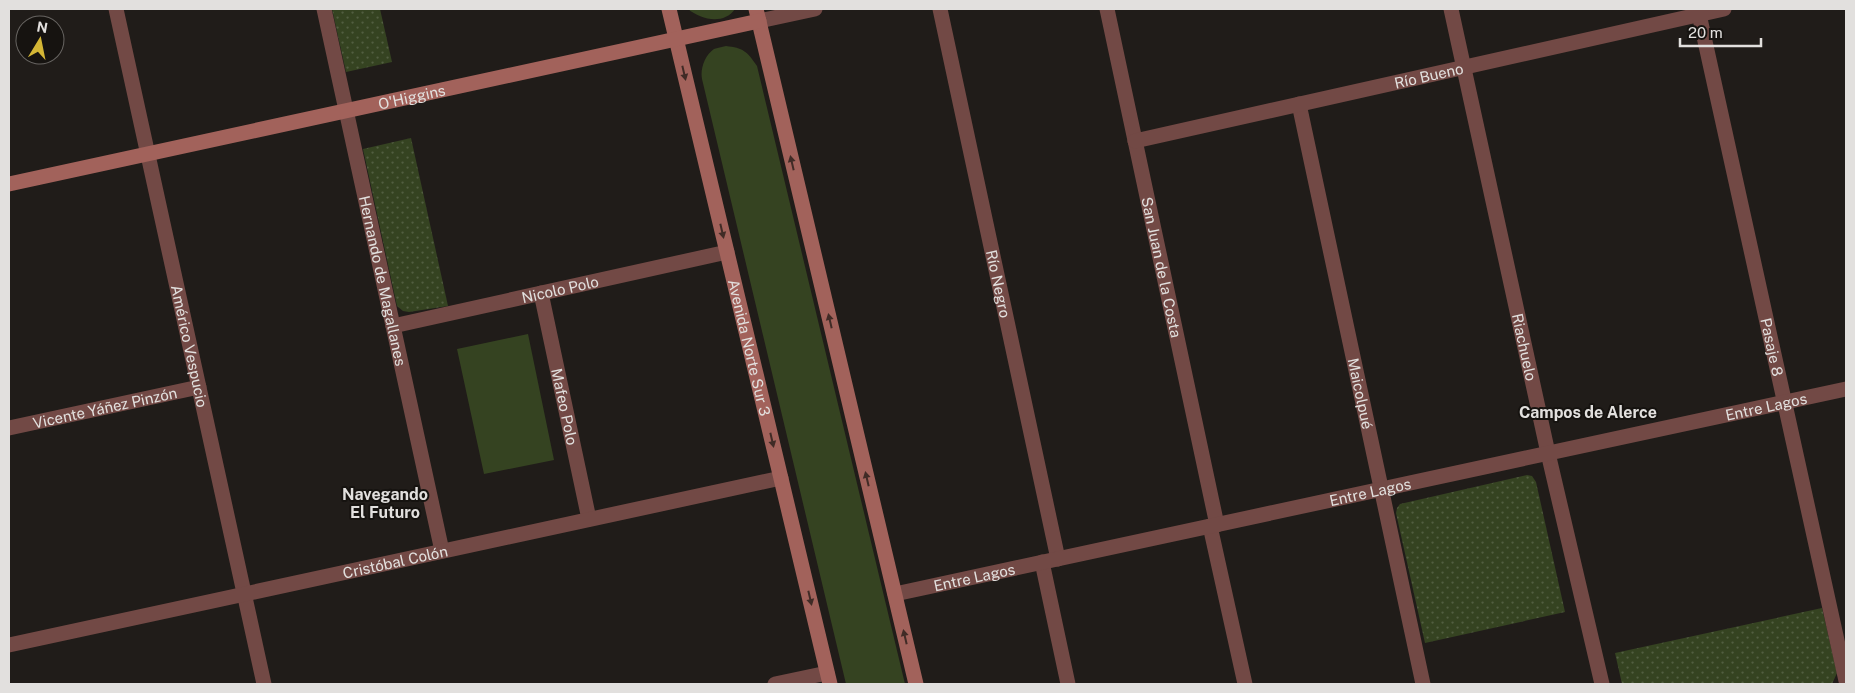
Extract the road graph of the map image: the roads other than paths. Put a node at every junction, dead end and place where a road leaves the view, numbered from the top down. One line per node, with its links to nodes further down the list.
1 (116, 9): 16 (street, Américo Vespucio)
2 (324, 9): 14 (street, Hernando de Magallanes)
3 (669, 9): 11 (street, Avenida Norte Sur 3)
4 (815, 9): 10 (street, O'Higgins)
5 (940, 9): 31 (street, Río Negro)
6 (1107, 9): 15 (street, San Juan de la Costa)
7 (1451, 9): 12 (street, Riachuelo)
8 (1724, 9): 9 (street, Río Bueno)
9 (1699, 14): 12 (street, Río Bueno); 23 (street, Pasaje 8)
10 (757, 15): 11 (street, O'Higgins); 34 (street, one-way to 10)
11 (676, 39): 14 (street, O'Higgins); 18 (street, Avenida Norte Sur 3, one-way to 18)
12 (1464, 67): 13 (street, Río Bueno); 25 (street, Riachuelo)
13 (1299, 104): 15 (street, Río Bueno); 27 (street, Maicolpué)
14 (346, 110): 16 (street, O'Higgins); 20 (street, Hernando de Magallanes)
15 (1135, 141): 29 (street, San Juan de la Costa)
16 (148, 153): 17 (street, O'Higgins); 21 (street, Américo Vespucio)
17 (9, 184)
18 (727, 252): 19 (street, Nicolo Polo); 26 (street, Avenida Norte Sur 3, one-way to 26)
19 (541, 293): 20 (street, Nicolo Polo); 28 (street, Mafeo Polo)
20 (393, 326): 30 (street, Hernando de Magallanes)
21 (199, 387): 24 (street, Vicente Yáñez Pinzón); 33 (street, Américo Vespucio)
22 (1846, 389): 23 (street, Entre Lagos)
23 (1785, 402): 25 (street, Entre Lagos); 37 (street, Pasaje 8)
24 (9, 428)
25 (1548, 453): 27 (street, Entre Lagos); 44 (street, Riachuelo)
26 (781, 478): 28 (street, Cristóbal Colón); 36 (street, Avenida Norte Sur 3, one-way to 36)
27 (1381, 489): 29 (street, Entre Lagos); 43 (street, Maicolpué)
28 (589, 519): 30 (street, Cristóbal Colón)
29 (1213, 525): 31 (street, Entre Lagos); 42 (street, San Juan de la Costa)
30 (442, 551): 33 (street, Cristóbal Colón)
31 (1058, 559): 32 (street, Entre Lagos)
32 (1042, 562): 34 (street, Entre Lagos); 41 (street)
33 (245, 594): 35 (street, Cristóbal Colón); 38 (street, Américo Vespucio)
34 (895, 594): 40 (street, one-way to 34)
35 (9, 645)
36 (829, 679): 39 (street)
37 (1846, 681)
38 (264, 684)
39 (775, 684)
40 (916, 684)
41 (1068, 684)
42 (1245, 684)
43 (1423, 684)
44 (1602, 684)

